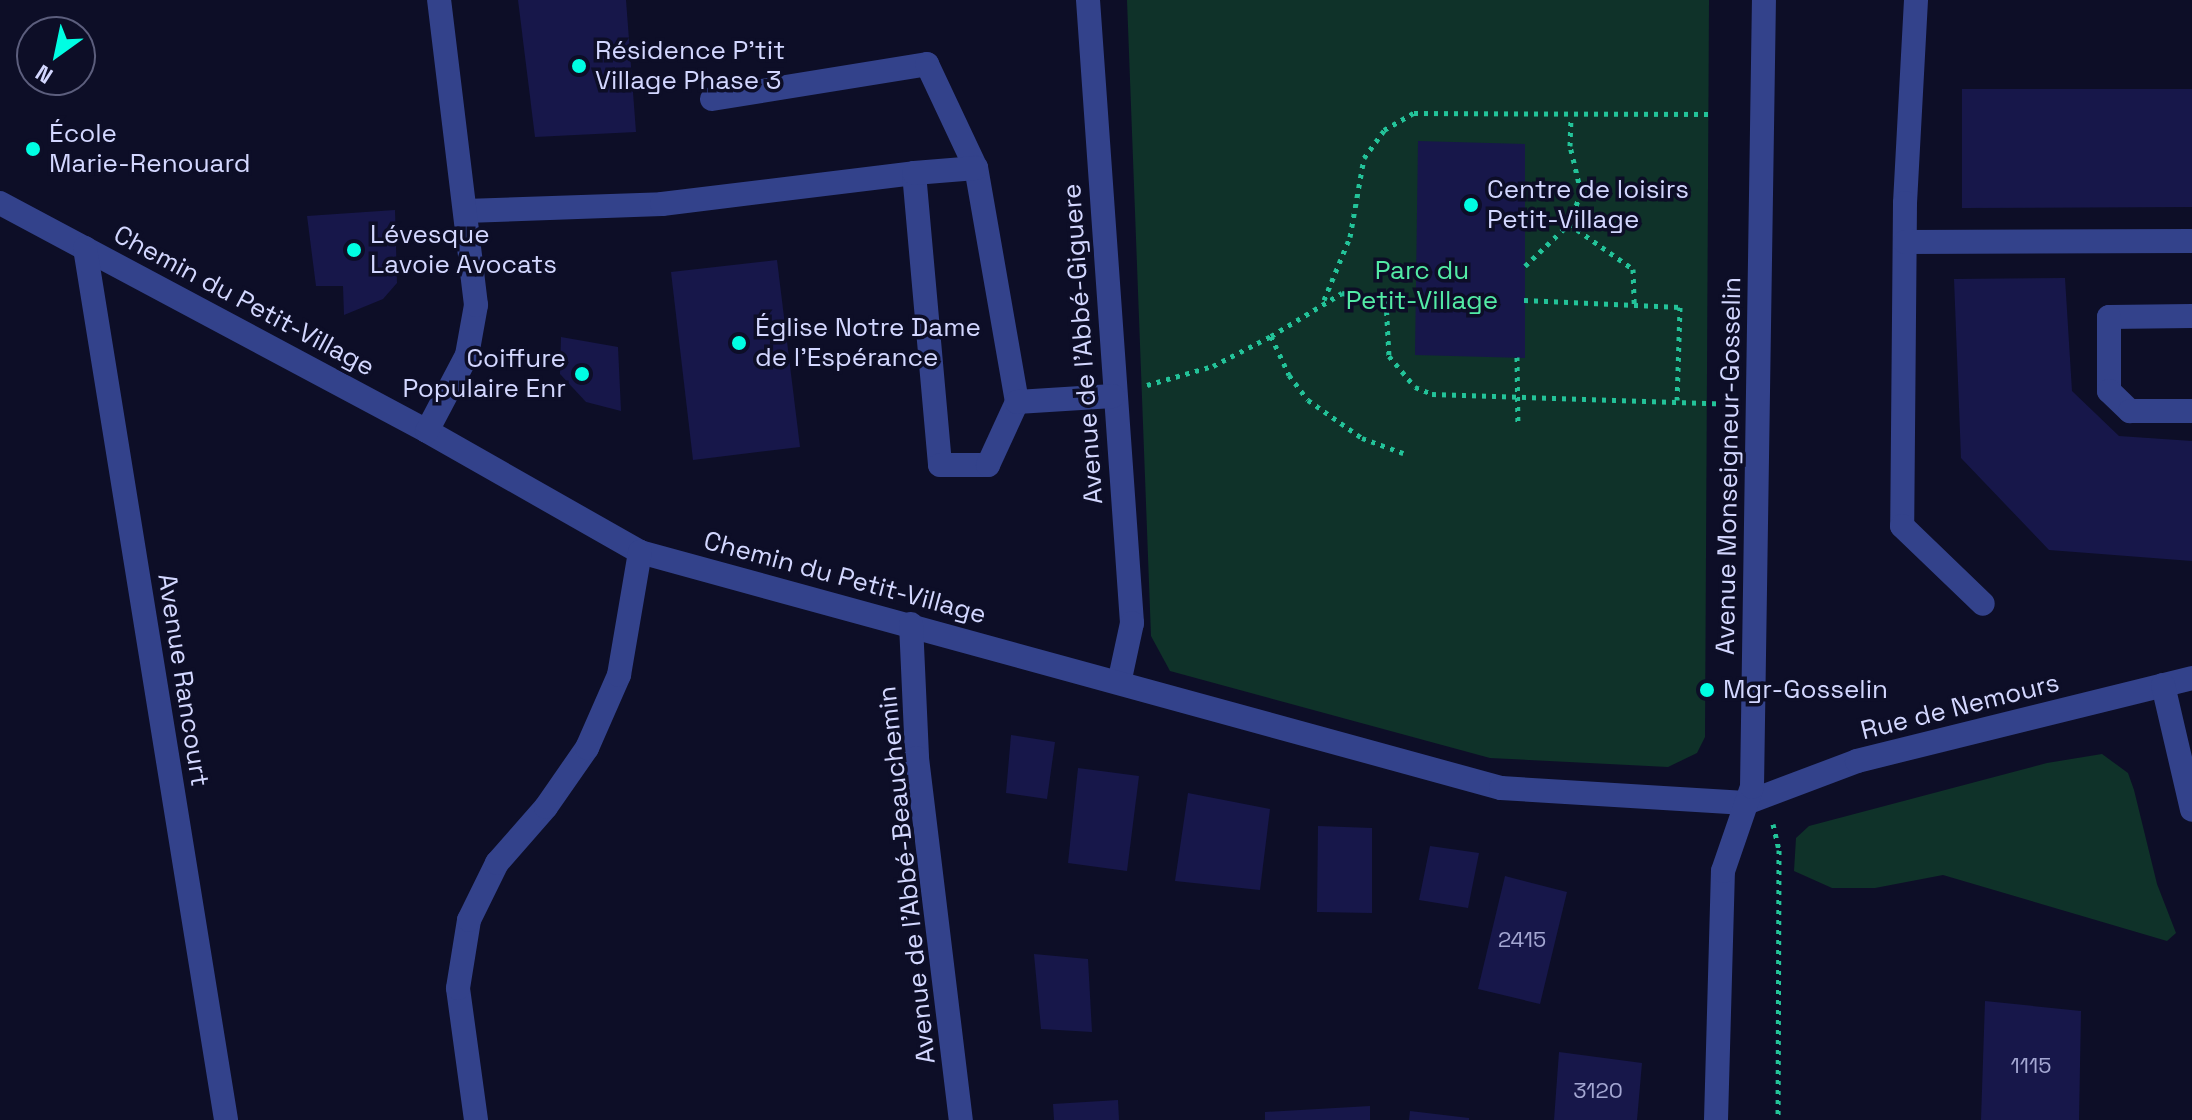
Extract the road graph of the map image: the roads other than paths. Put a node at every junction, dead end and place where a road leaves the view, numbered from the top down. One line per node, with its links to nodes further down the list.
1 (439, 0): 9 (street)
2 (1088, 0): 14 (street, Avenue de l'Abbé-Giguere)
3 (1764, 0): 24 (street, Avenue Monseigneur-Gosselin)
4 (1916, 0): 11 (street)
5 (712, 99): 6 (street)
6 (976, 168): 7 (street); 15 (street)
7 (914, 173): 9 (street); 15 (street)
8 (0, 203): 12 (street, Chemin du Petit-Village)
9 (465, 211): 17 (street)
10 (2192, 241): 11 (street)
11 (1905, 242): 19 (street)
12 (85, 248): 17 (street, Chemin du Petit-Village); 26 (street, Avenue Rancourt)
13 (2192, 316): 16 (street)
14 (1113, 396): 15 (street); 22 (street, Avenue de l'Abbé-Giguere)
15 (1017, 402)
16 (2192, 411)
17 (427, 431): 18 (street, Chemin du Petit-Village)
18 (640, 552): 20 (street, Chemin du Petit-Village); 27 (street)
19 (1983, 604)
20 (911, 624): 22 (street, Chemin du Petit-Village); 28 (street, Avenue de l'Abbé-Beauchemin)
21 (2192, 678): 23 (street, Rue de Nemours)
22 (1119, 683): 24 (street, Chemin du Petit-Village)
23 (2163, 685): 24 (street, Rue de Nemours); 25 (street)
24 (1756, 800): 29 (street, Avenue Monseigneur-Gosselin)
25 (2192, 810)
26 (226, 1120)
27 (476, 1120)
28 (961, 1120)
29 (1716, 1120)

